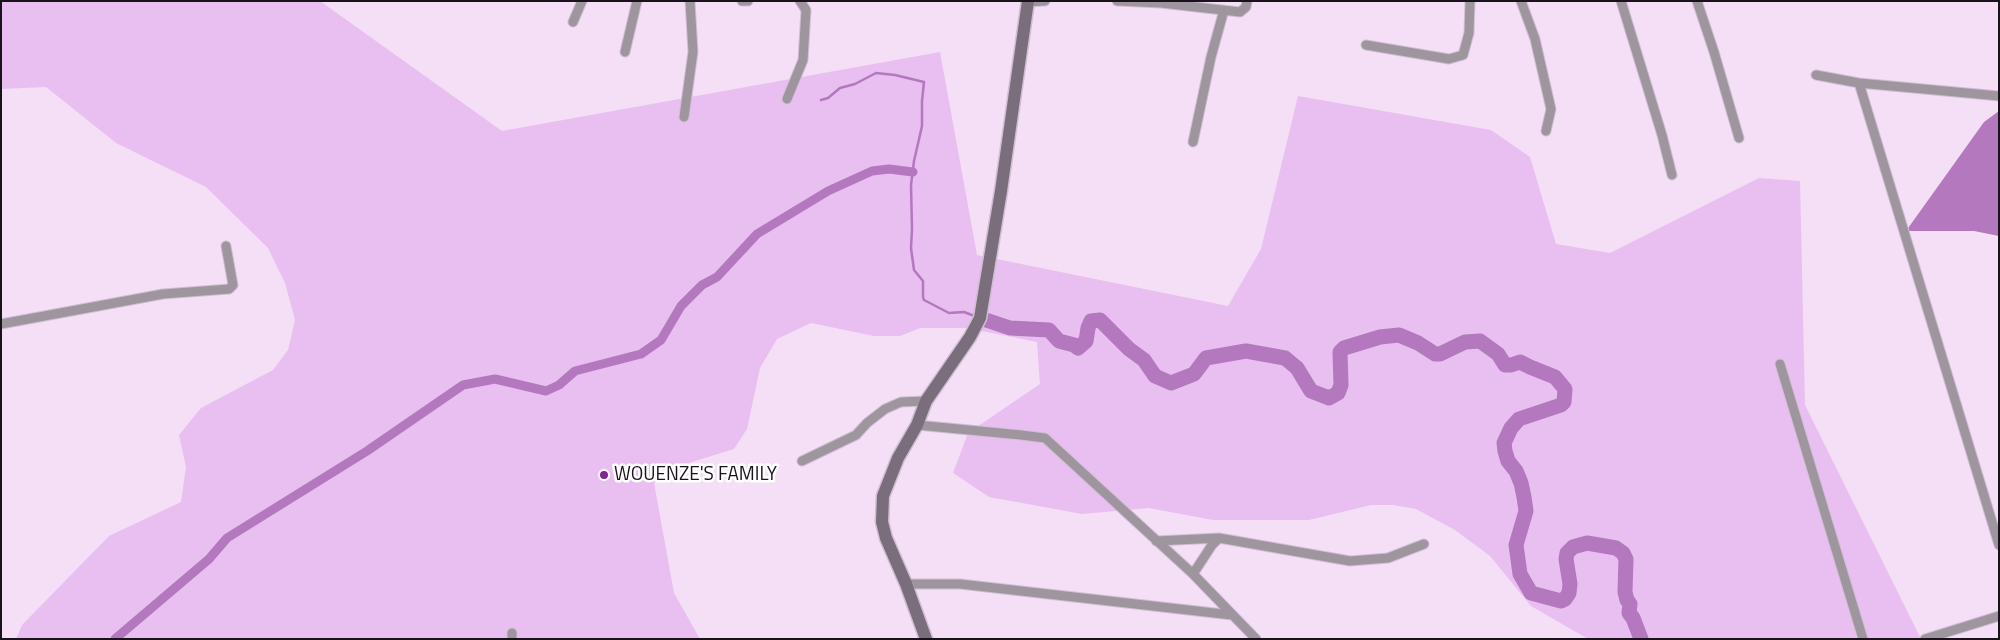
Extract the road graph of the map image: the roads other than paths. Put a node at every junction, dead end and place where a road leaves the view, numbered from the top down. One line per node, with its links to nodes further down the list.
1 (582, 1): 16 (street)
2 (637, 1): 18 (street)
3 (690, 1): 23 (street)
4 (742, 1): 5 (street)
5 (748, 1)
6 (800, 1): 22 (street)
7 (1044, 1): 14 (street)
8 (1117, 1): 15 (street)
9 (1247, 1): 15 (street)
10 (1470, 1): 17 (street)
11 (1521, 1): 24 (street)
12 (1621, 1): 27 (street)
13 (1697, 1): 25 (street)
14 (1028, 2): 31 (main road)
15 (1224, 10): 26 (street)
16 (573, 22)
17 (1366, 45)
18 (625, 52)
19 (1816, 75): 20 (street)
20 (1859, 83): 21 (street); 37 (street)
21 (1999, 96)
22 (787, 99)
23 (684, 117)
24 (1546, 131)
25 (1739, 138)
26 (1193, 142)
27 (1672, 176)
28 (226, 246): 29 (street)
29 (1, 324)
30 (1780, 364): 44 (street)
31 (926, 401): 32 (main road); 33 (street)
32 (917, 425): 35 (street); 39 (main road)
33 (802, 461)
34 (1219, 538): 35 (street); 36 (street); 38 (street)
35 (1156, 541): 38 (street)
36 (1424, 544)
37 (1999, 545)
38 (1193, 574): 40 (street)
39 (906, 584): 40 (street); 42 (main road)
40 (1232, 615): 43 (street)
41 (1999, 616): 45 (street)
42 (926, 639)
43 (1256, 639)
44 (1863, 639)
45 (1925, 639)

